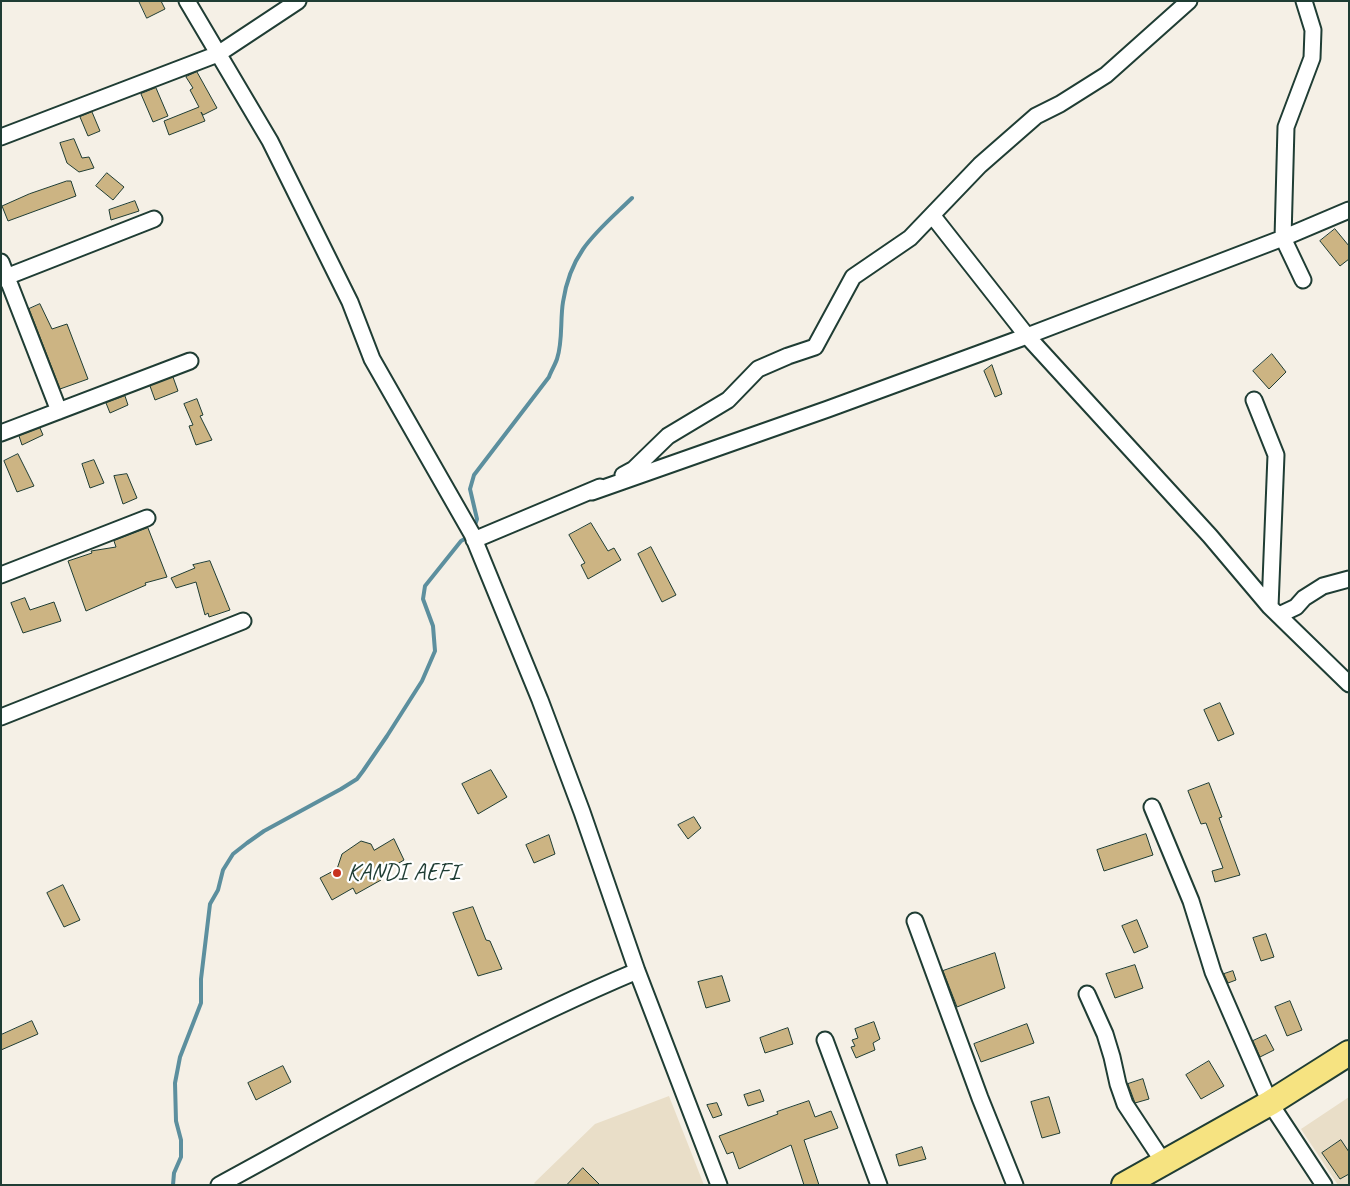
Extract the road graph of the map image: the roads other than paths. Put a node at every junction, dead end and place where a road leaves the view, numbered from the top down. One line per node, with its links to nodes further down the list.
1 (187, 1): 5 (street)
2 (298, 1): 5 (street)
3 (1189, 1): 8 (street)
4 (1304, 1): 10 (street)
5 (218, 54): 6 (street); 21 (street)
6 (1, 137)
7 (1349, 210): 10 (street)
8 (932, 215): 14 (street); 19 (street)
9 (154, 219): 12 (street)
10 (1283, 238): 13 (street); 14 (street)
11 (1, 262): 12 (street)
12 (4, 278): 17 (street)
13 (1303, 280)
14 (1027, 336): 19 (street); 24 (street)
15 (190, 361): 17 (street)
16 (1254, 400): 24 (street)
17 (59, 411): 18 (street)
18 (1, 433)
19 (592, 492): 21 (street)
20 (147, 518): 22 (street)
21 (474, 540): 30 (street)
22 (1, 575)
23 (1349, 579): 24 (street)
24 (1275, 611): 26 (street)
25 (243, 621): 27 (street)
26 (1349, 684)
27 (1, 717)
28 (1152, 807): 34 (street)
29 (915, 921): 39 (street)
30 (637, 971): 36 (street); 37 (street)
31 (1087, 994): 35 (street)
32 (825, 1040): 38 (street)
33 (1349, 1053): 34 (main road)
34 (1270, 1103): 35 (main road); 41 (street)
35 (1164, 1163): 40 (main road)
36 (219, 1185)
37 (719, 1185)
38 (879, 1185)
39 (1015, 1185)
40 (1124, 1185)
41 (1324, 1185)

